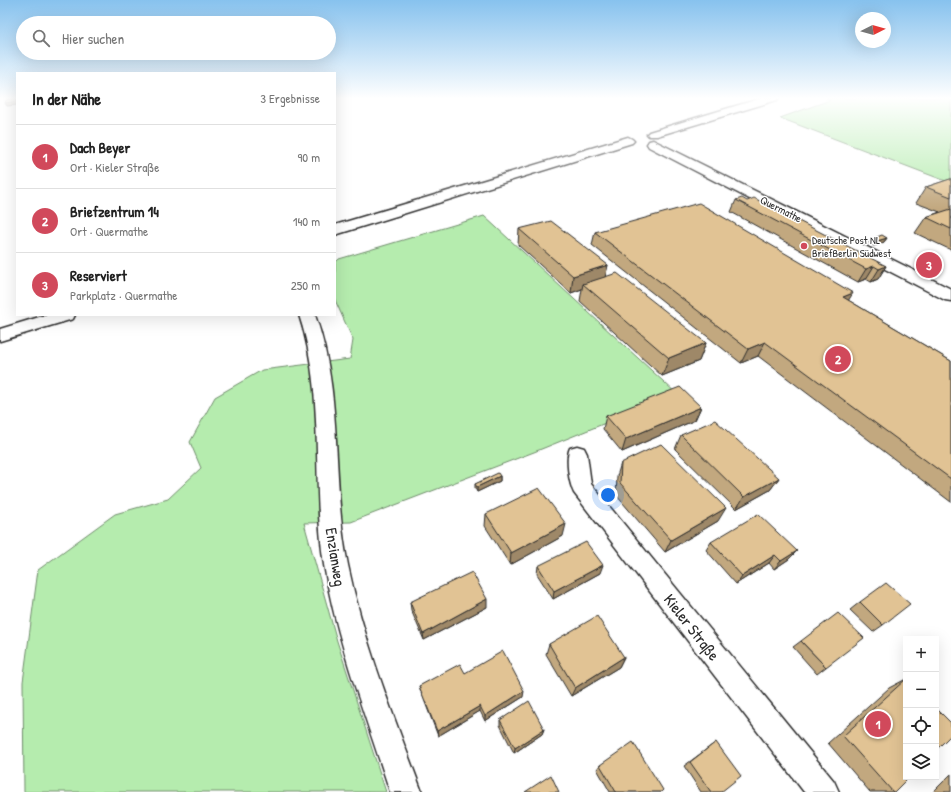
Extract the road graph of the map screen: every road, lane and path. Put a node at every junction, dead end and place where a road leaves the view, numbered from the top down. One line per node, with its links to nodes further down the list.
1 (655, 135): 2 (main road)
2 (642, 139): 3 (main road); 4 (main road, Quermathe)
3 (336, 230)
4 (951, 296)
5 (42, 316): 8 (main road)
6 (63, 316): 9 (main road)
7 (307, 316): 11 (street, Enzianweg)
8 (0, 328)
9 (0, 335)
10 (576, 454): 12 (street, Kieler Straße)
11 (406, 792)
12 (823, 792)

